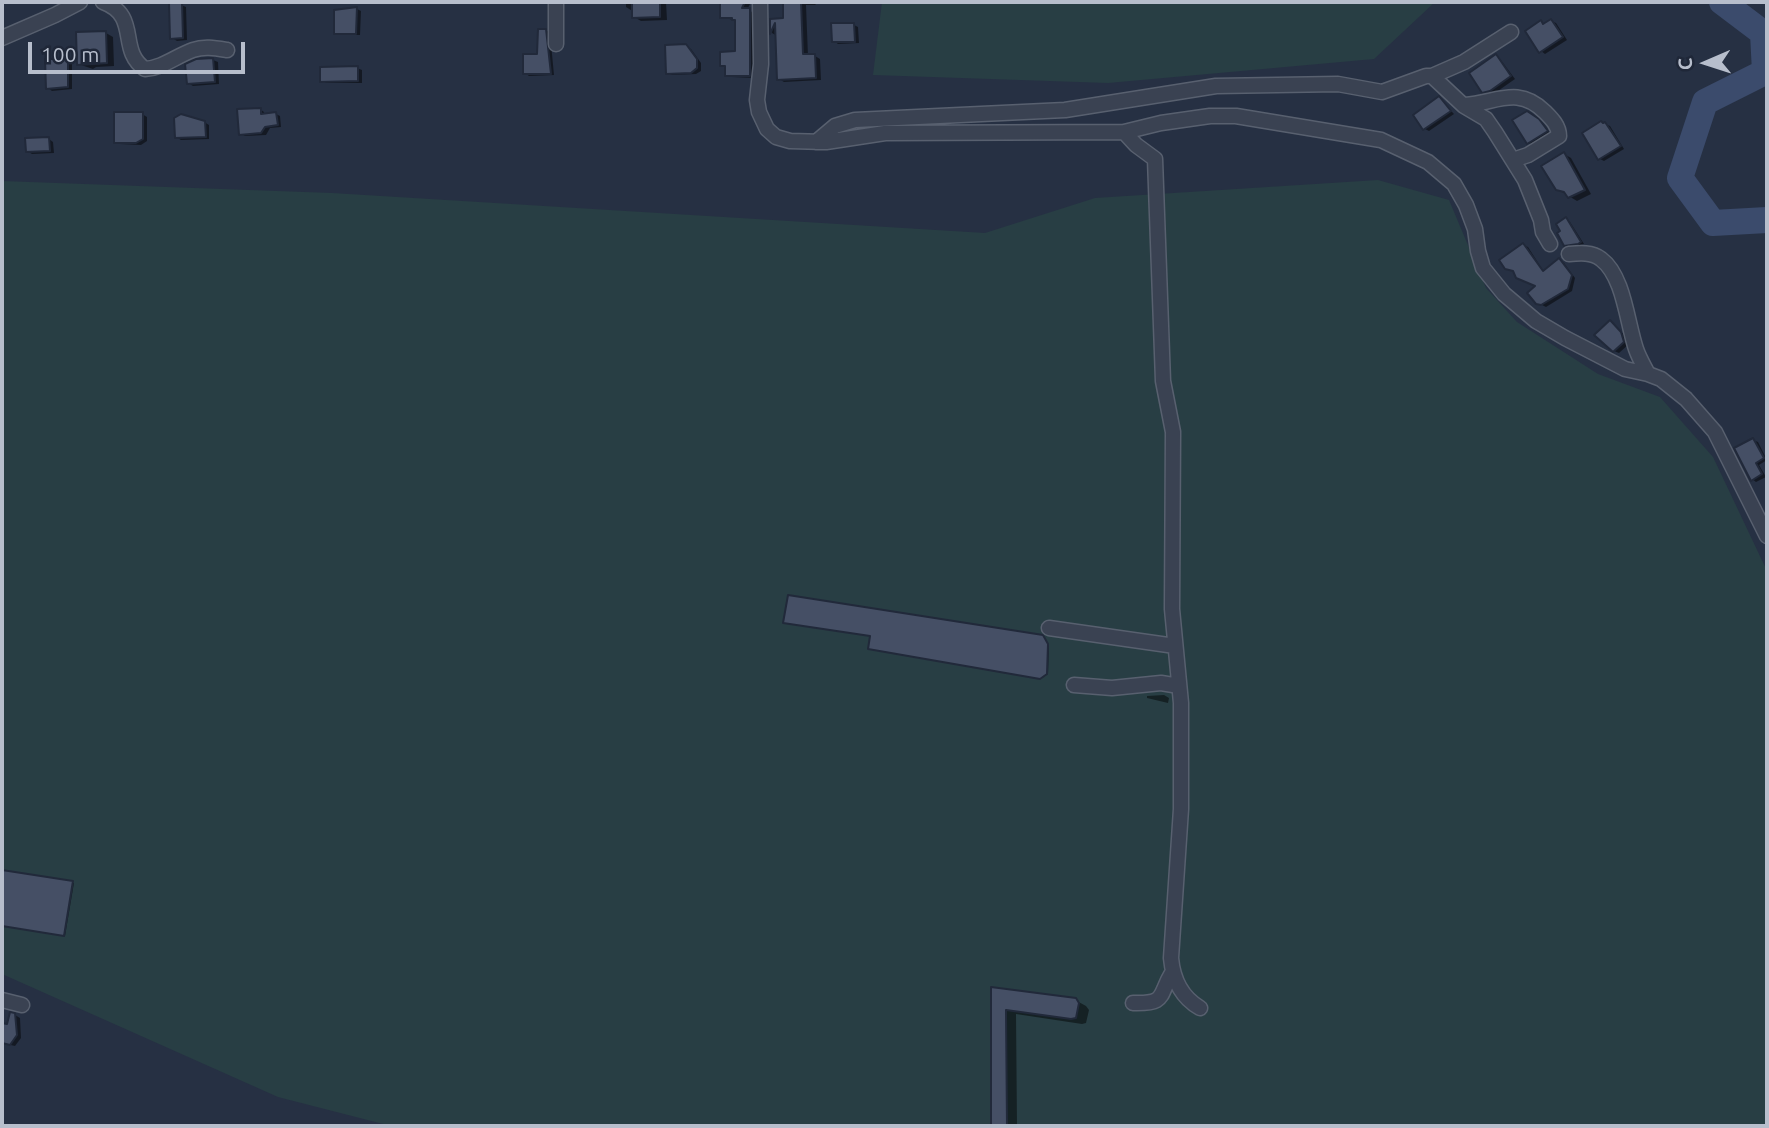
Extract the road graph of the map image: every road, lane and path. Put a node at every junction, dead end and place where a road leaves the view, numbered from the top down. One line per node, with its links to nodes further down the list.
1 (80, 2): 6 (street)
2 (103, 2): 8 (street)
3 (556, 2): 7 (street)
4 (760, 2): 12 (street)
5 (1511, 32): 9 (street)
6 (2, 37)
7 (556, 44)
8 (227, 50)
9 (1432, 76): 10 (street); 12 (street)
10 (1464, 106): 13 (street); 13 (street)
11 (1124, 132): 12 (street); 16 (street); 19 (street)
12 (816, 142)
13 (1513, 160): 14 (street)
14 (1550, 244)
15 (1569, 254): 16 (street)
16 (1648, 374): 17 (street)
17 (1767, 536)
18 (1049, 628): 19 (street)
19 (1175, 646): 21 (street)
20 (1074, 685): 21 (street)
21 (1179, 686): 22 (street)
22 (1172, 973): 24 (street); 26 (street)
23 (2, 1000): 25 (street)
24 (1133, 1003)
25 (22, 1005)
26 (1200, 1008)

